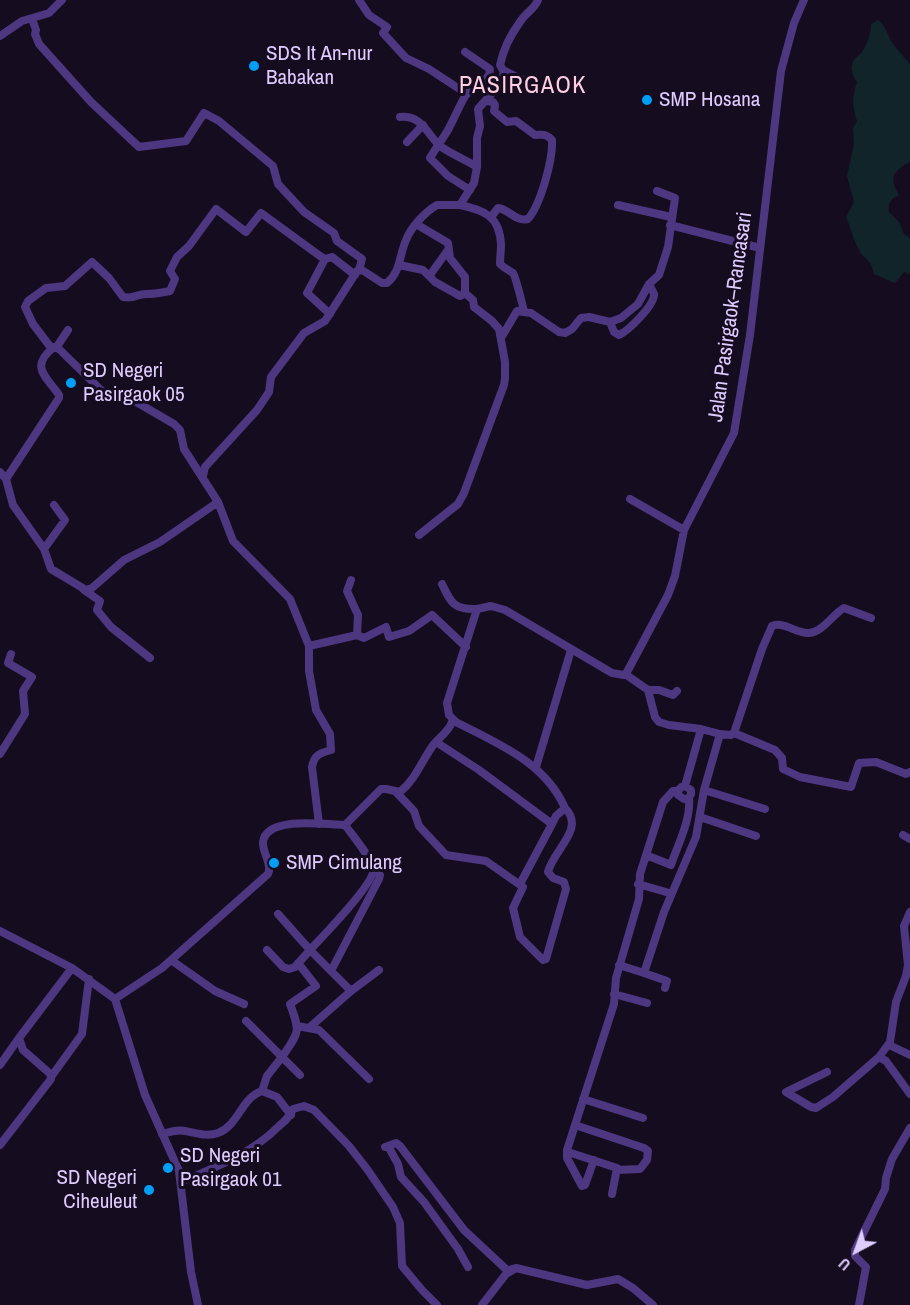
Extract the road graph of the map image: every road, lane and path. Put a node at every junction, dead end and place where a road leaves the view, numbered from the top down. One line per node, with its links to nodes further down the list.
1 (62, 0): 5 (street)
2 (359, 0): 10 (street)
3 (538, 0): 8 (street)
4 (804, 0): 24 (street, Jalan Pasirgaok–Rancasari)
5 (32, 19): 6 (street); 28 (street)
6 (0, 36)
7 (465, 52): 10 (street)
8 (503, 70): 9 (street); 11 (street)
9 (537, 87)
10 (467, 94): 15 (street)
11 (486, 100): 16 (street); 21 (street)
12 (400, 117): 13 (street)
13 (423, 125): 14 (street); 15 (street)
14 (407, 142)
15 (438, 144): 16 (street); 17 (street)
16 (477, 167): 17 (street)
17 (470, 190): 19 (street)
18 (657, 191): 22 (street)
19 (460, 205): 21 (street); 23 (street)
20 (618, 205): 22 (street)
21 (491, 217): 32 (street)
22 (670, 221): 24 (street); 30 (street)
23 (416, 224): 25 (street); 27 (street)
24 (760, 248): 43 (street, Jalan Pasirgaok–Rancasari)
25 (448, 250): 29 (street); 31 (street)
26 (326, 259): 28 (street); 33 (street); 37 (street)
27 (399, 265): 28 (street); 29 (street)
28 (357, 272): 33 (street)
29 (430, 275): 31 (street)
30 (649, 285): 34 (street); 34 (street)
31 (465, 293): 36 (street)
32 (524, 312): 34 (street); 36 (street)
33 (330, 314): 39 (street)
34 (610, 322)
35 (68, 330): 37 (street)
36 (501, 338): 44 (street)
37 (54, 348): 38 (street); 39 (street)
38 (3, 476): 45 (street)
39 (203, 476): 41 (street)
40 (630, 499): 43 (street)
41 (218, 502): 48 (street); 52 (street)
42 (54, 505): 45 (street)
43 (684, 530): 57 (street, Jalan Pasirgaok–Rancasari)
44 (419, 535)
45 (44, 549): 48 (street)
46 (351, 580): 51 (street)
47 (442, 584): 49 (street)
48 (81, 587): 56 (street)
49 (477, 609): 53 (street); 54 (street)
50 (871, 618): 62 (street)
51 (357, 635): 52 (street); 53 (street)
52 (309, 646): 74 (street)
53 (466, 646): 60 (street)
54 (572, 650): 57 (street); 66 (street)
55 (10, 654): 65 (street)
56 (150, 658)
57 (622, 674): 58 (street)
58 (645, 688): 59 (street); 61 (street)
59 (677, 692)
60 (456, 722): 64 (street); 66 (street)
61 (701, 729): 63 (street); 68 (street)
62 (734, 733): 63 (street); 67 (street)
63 (720, 734): 69 (street)
64 (436, 742): 70 (street); 75 (street)
65 (0, 754)
66 (536, 767): 71 (street)
67 (910, 772)
68 (682, 788): 78 (street); 78 (street)
69 (704, 790): 72 (street); 73 (street)
70 (396, 792): 76 (street); 80 (street)
71 (565, 808): 75 (street); 80 (street)
72 (765, 809)
73 (700, 817): 77 (street); 94 (street)
74 (319, 824): 76 (street); 88 (street)
75 (552, 824): 80 (street)
76 (345, 825): 79 (street)
77 (756, 836)
78 (646, 855): 81 (street)
79 (373, 868): 86 (street); 93 (street)
80 (520, 884)
81 (638, 884): 82 (street); 90 (street)
82 (666, 892)
83 (910, 912): 106 (street)
84 (278, 914): 86 (street)
85 (0, 931): 91 (street)
86 (310, 950): 89 (street); 93 (street)
87 (267, 951): 89 (street)
88 (171, 960): 99 (street); 101 (street)
89 (298, 963): 103 (street)
90 (620, 965): 94 (street); 98 (street)
91 (72, 968): 95 (street); 105 (street)
92 (379, 970): 97 (street)
93 (331, 972): 97 (street)
94 (644, 973): 96 (street)
95 (89, 979): 99 (street); 113 (street)
96 (665, 988)
97 (351, 991): 104 (street)
98 (614, 994): 100 (street); 117 (street)
99 (116, 999): 122 (street)
100 (647, 1003)
101 (244, 1004)
102 (246, 1021): 108 (street)
103 (297, 1026): 104 (street); 108 (street)
104 (310, 1027): 114 (street)
105 (19, 1038): 110 (street); 113 (street)
106 (889, 1045): 107 (street); 109 (street)
107 (910, 1055)
108 (282, 1057): 112 (street); 115 (street)
109 (879, 1057): 111 (street); 116 (street)
110 (0, 1065)
111 (827, 1072)
112 (300, 1075)
113 (51, 1077): 123 (street)
114 (369, 1078)
115 (262, 1091): 118 (street); 122 (street)
116 (910, 1094)
117 (583, 1099): 119 (street); 120 (street)
118 (291, 1115): 127 (street); 132 (street)
119 (644, 1118)
120 (574, 1125): 124 (street); 126 (street)
121 (910, 1128): 135 (street)
122 (162, 1134): 127 (street)
123 (0, 1144)
124 (567, 1150): 125 (street); 125 (street)
125 (594, 1160): 126 (street)
126 (618, 1170): 128 (street)
127 (181, 1182): 131 (street)
128 (612, 1194)
129 (468, 1267): 130 (street)
130 (512, 1269): 133 (street); 134 (street)
131 (198, 1305)
132 (437, 1305)
133 (482, 1305)
134 (653, 1305)
135 (859, 1305)

